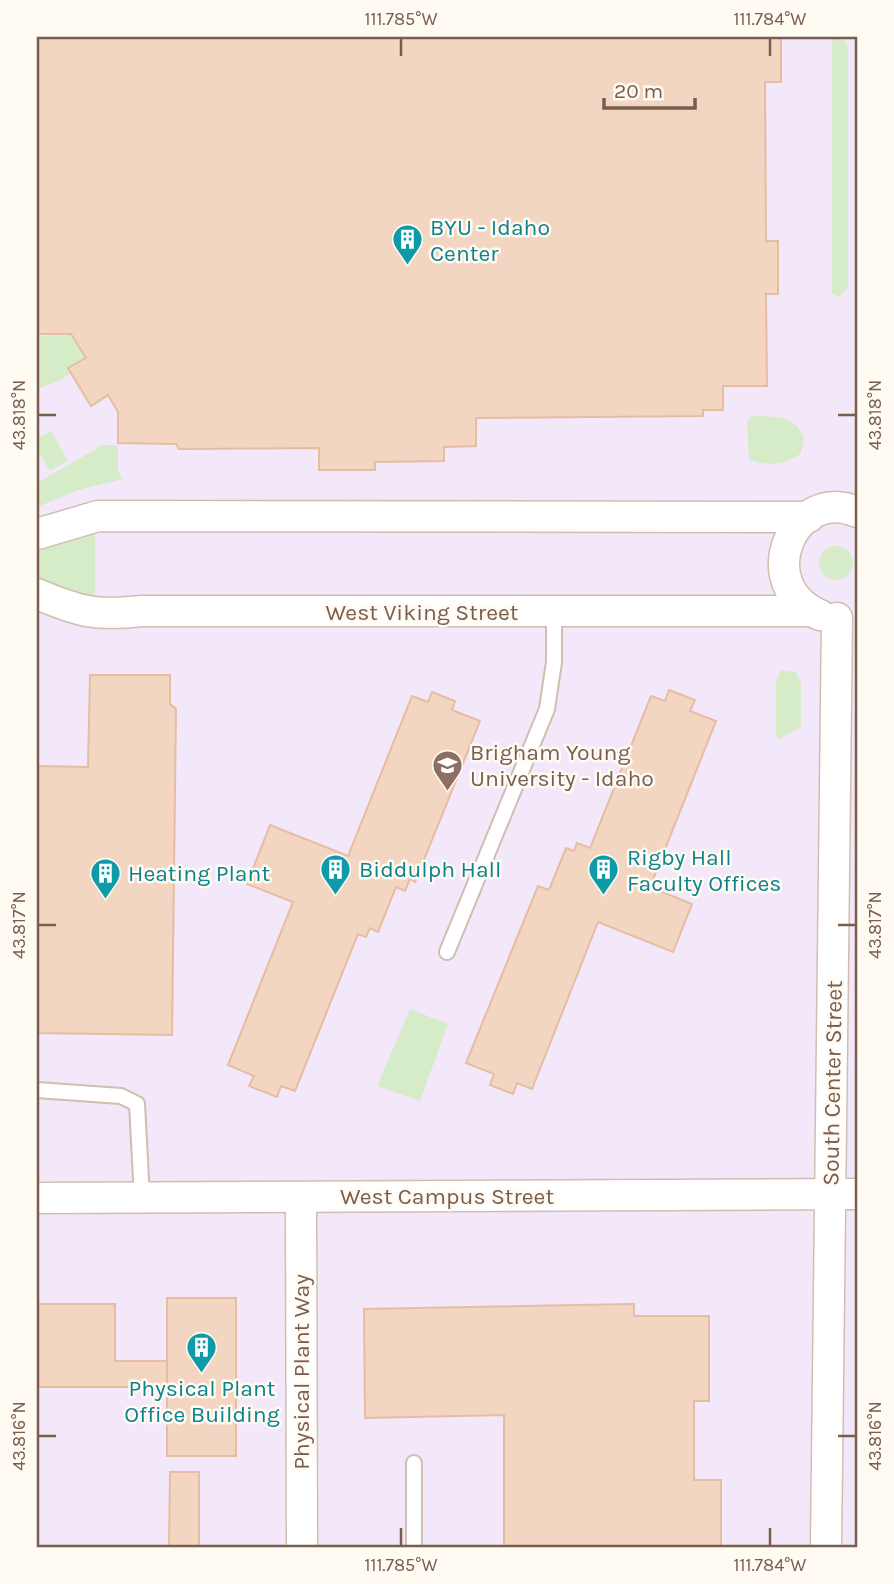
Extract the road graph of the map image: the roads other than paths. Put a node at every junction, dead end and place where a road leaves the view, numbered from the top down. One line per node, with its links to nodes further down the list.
1 (857, 512): 2 (street)
2 (809, 517): 3 (street); 6 (street)
3 (37, 534)
4 (37, 594): 5 (street, West Viking Street)
5 (554, 612): 6 (street, West Viking Street); 7 (lane)
6 (835, 615): 9 (street, South Center Street)
7 (447, 953)
8 (37, 1090): 12 (lane)
9 (844, 1194): 10 (street, West Campus Street); 16 (street, South Center Street)
10 (301, 1197): 12 (street, West Campus Street); 14 (street, Physical Plant Way)
11 (37, 1198): 12 (street, West Campus Street)
12 (142, 1198)
13 (414, 1463): 15 (lane)
14 (302, 1547)
15 (414, 1547)
16 (826, 1547)

